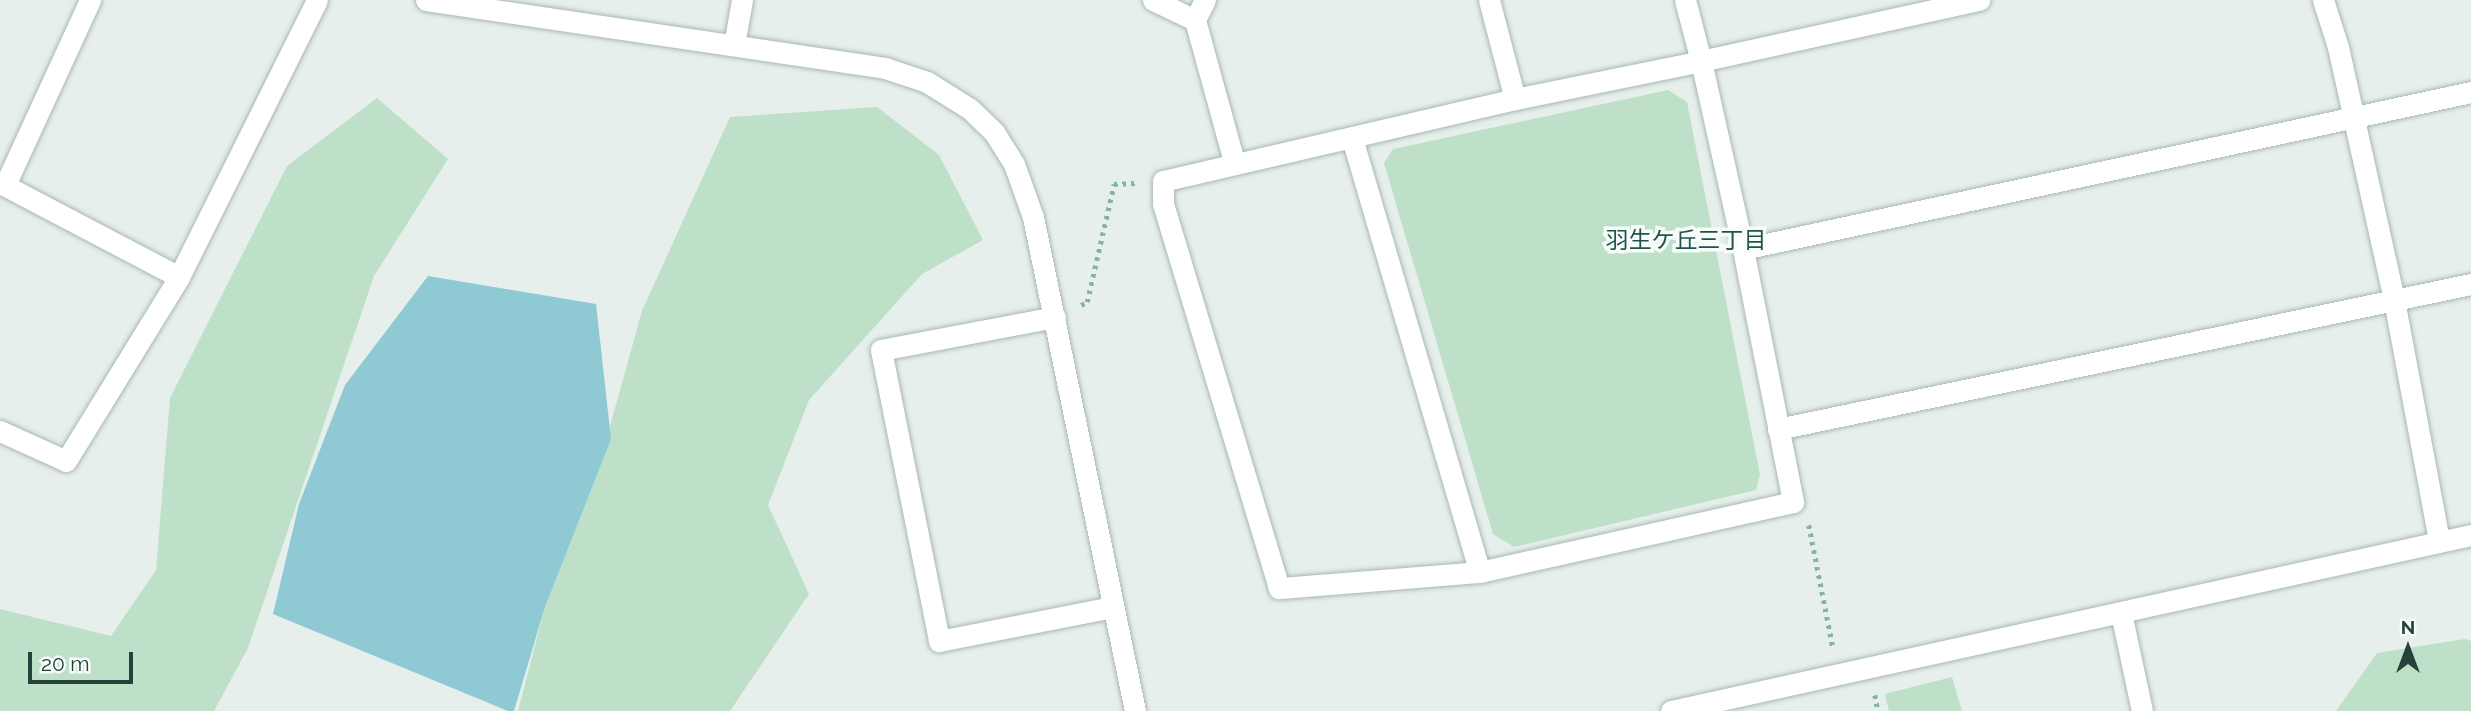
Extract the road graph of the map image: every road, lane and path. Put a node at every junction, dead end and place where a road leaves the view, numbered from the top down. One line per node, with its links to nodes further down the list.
1 (90, 0): 20 (street)
2 (317, 0): 22 (street)
3 (426, 0): 12 (street)
4 (742, 0): 12 (street)
5 (1153, 0): 11 (street)
6 (1205, 0): 11 (street)
7 (1489, 0): 15 (street)
8 (1685, 0): 13 (street)
9 (1979, 0): 13 (street)
10 (2323, 0): 16 (street)
11 (1195, 20): 18 (street)
12 (734, 44): 25 (street)
13 (1701, 61): 15 (street); 21 (street)
14 (2471, 92): 16 (street)
15 (1515, 99): 17 (street)
16 (2353, 117): 21 (street); 24 (street)
17 (1352, 138): 18 (street); 31 (street)
18 (1234, 162): 19 (street)
19 (1163, 181): 25 (path); 31 (street)
20 (2, 184): 22 (street)
21 (1743, 249): 26 (street)
22 (179, 277): 27 (street)
23 (2471, 284): 24 (street)
24 (2394, 300): 26 (street); 30 (street)
25 (1055, 317): 32 (street); 32 (street)
26 (1778, 429): 28 (street)
27 (0, 432)
28 (1793, 502): 31 (street); 34 (path)
29 (2471, 535): 30 (street)
30 (2439, 541): 33 (street)
31 (1480, 572)
32 (1112, 607): 35 (street)
33 (2121, 613): 34 (street); 37 (street)
34 (1839, 673): 36 (street)
35 (1135, 711)
36 (1671, 711)
37 (2142, 711)

